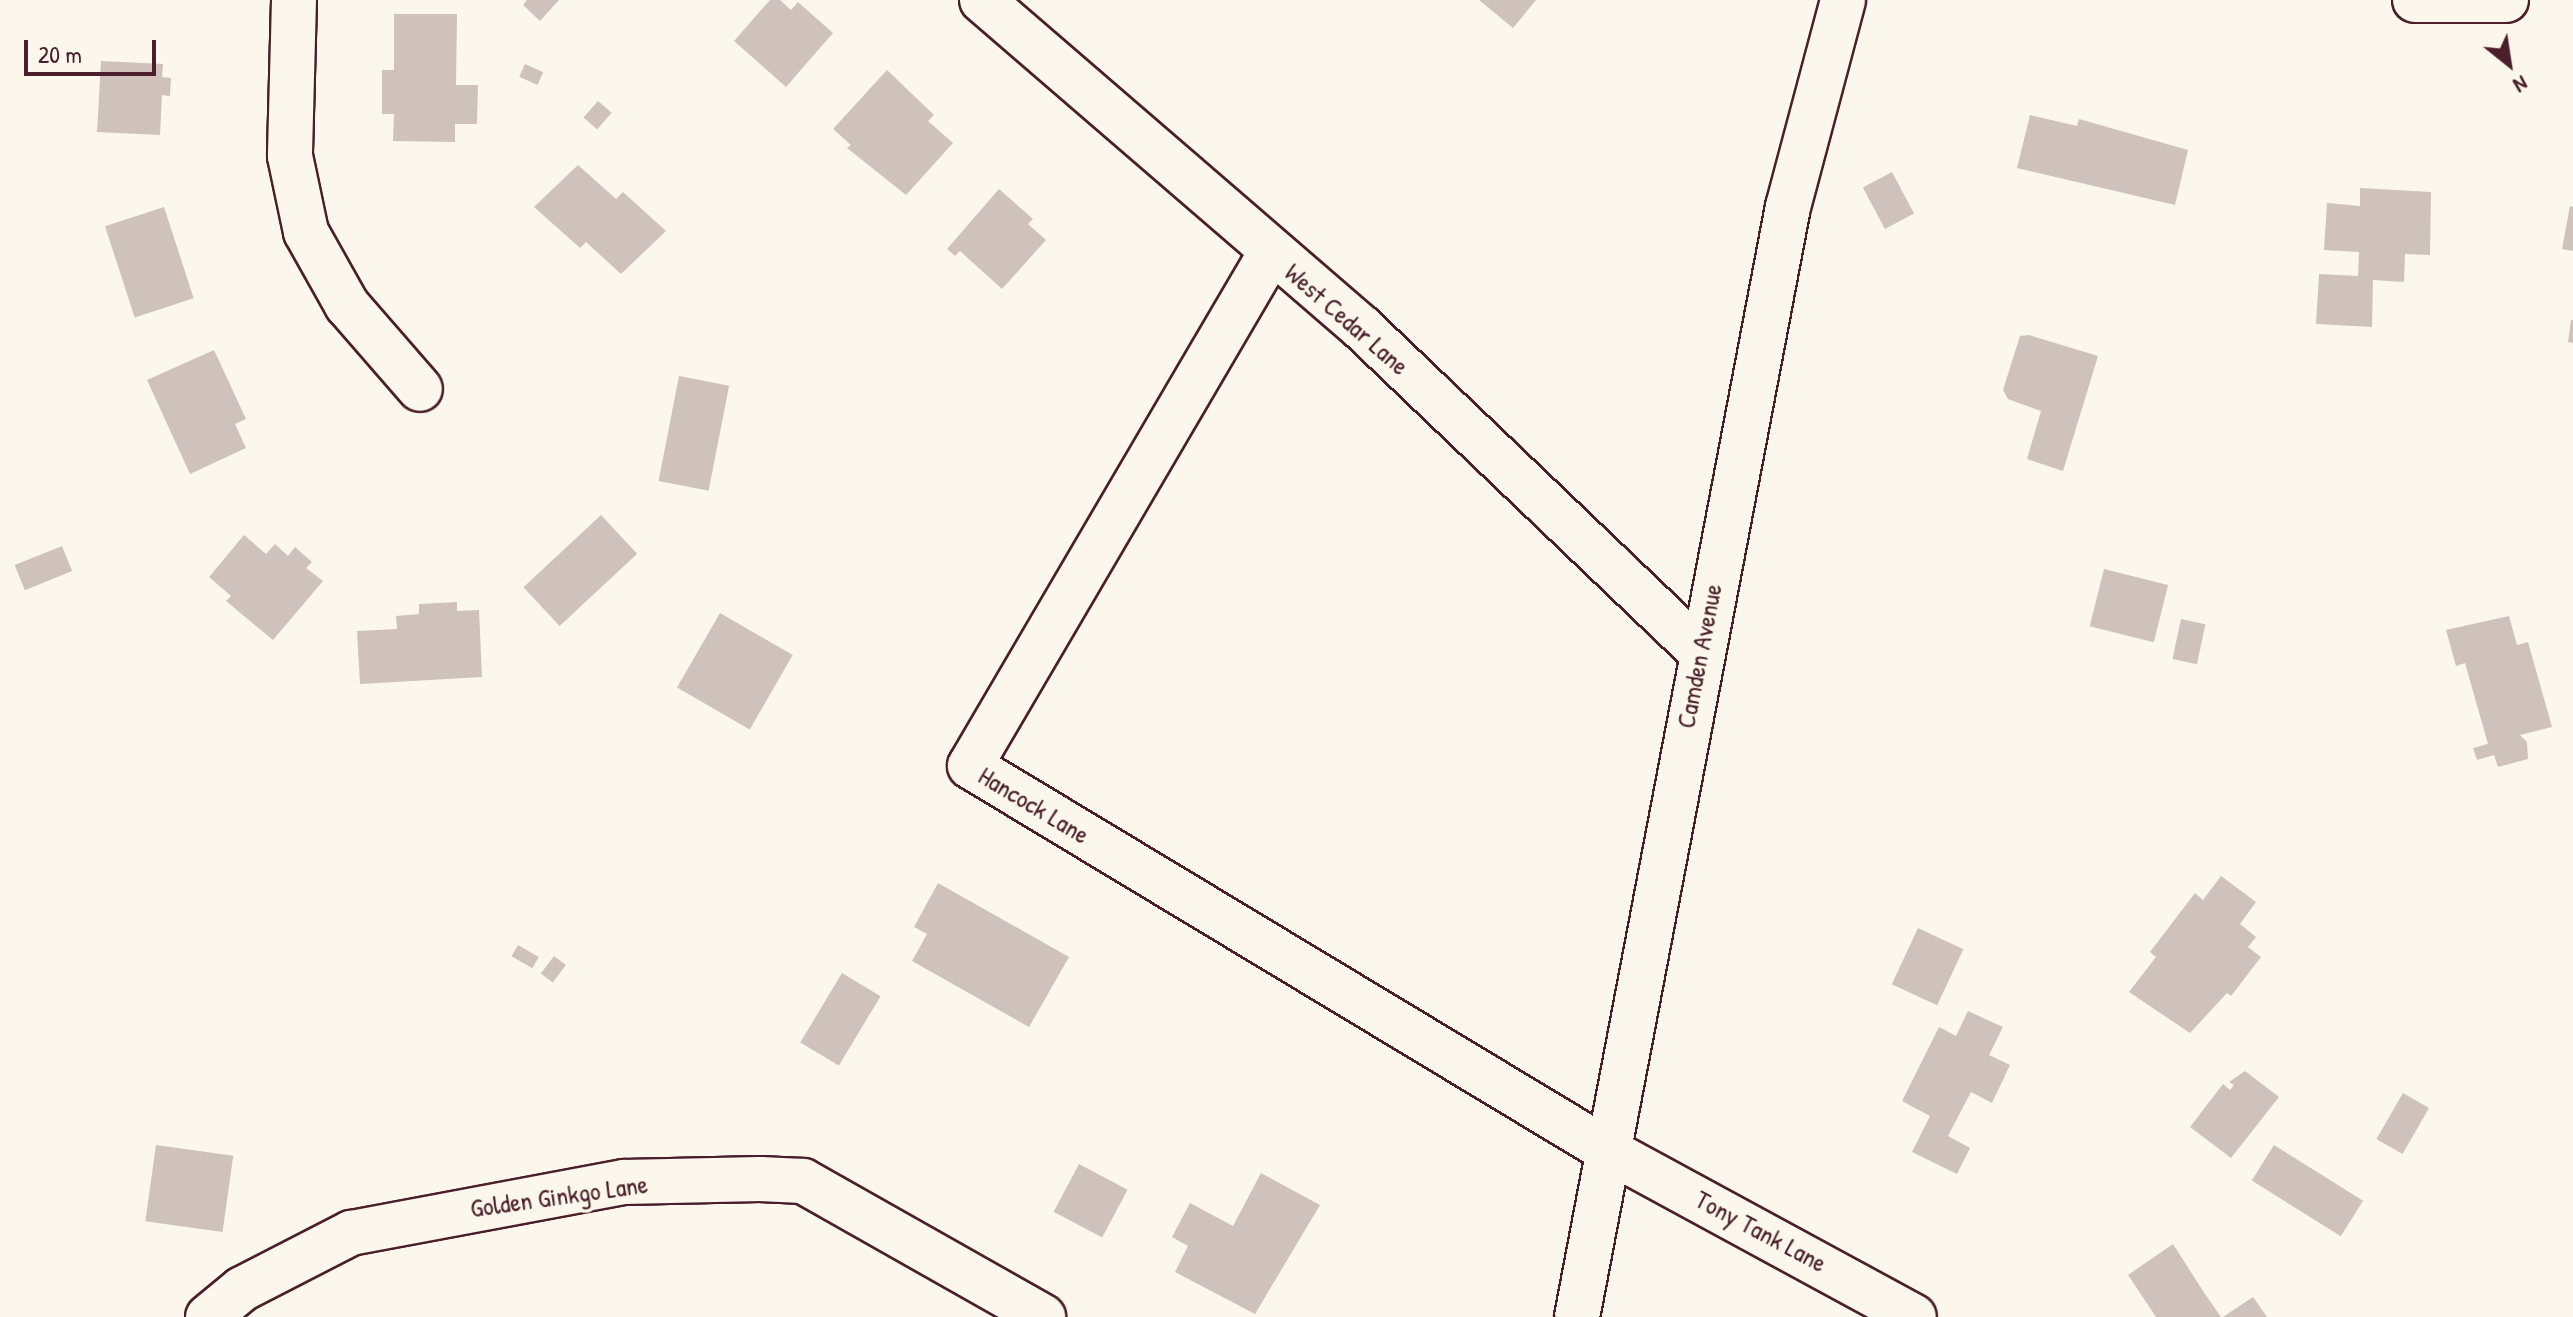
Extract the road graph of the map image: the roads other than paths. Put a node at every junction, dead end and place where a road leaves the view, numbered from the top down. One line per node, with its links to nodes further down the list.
1 (294, 0): 7 (street)
2 (982, 0): 6 (street, West Cedar Lane)
3 (1843, 0): 8 (street, Camden Avenue)
4 (2415, 0): 5 (street)
5 (2506, 0)
6 (1270, 254): 8 (street, West Cedar Lane); 9 (street, Hancock Lane)
7 (420, 389)
8 (1700, 651): 9 (street, Camden Avenue)
9 (1607, 1150): 12 (street, Camden Avenue); 13 (street, Tony Tank Lane)
10 (208, 1317): 11 (street, Golden Ginkgo Lane)
11 (1043, 1317)
12 (1577, 1317)
13 (1914, 1317)

